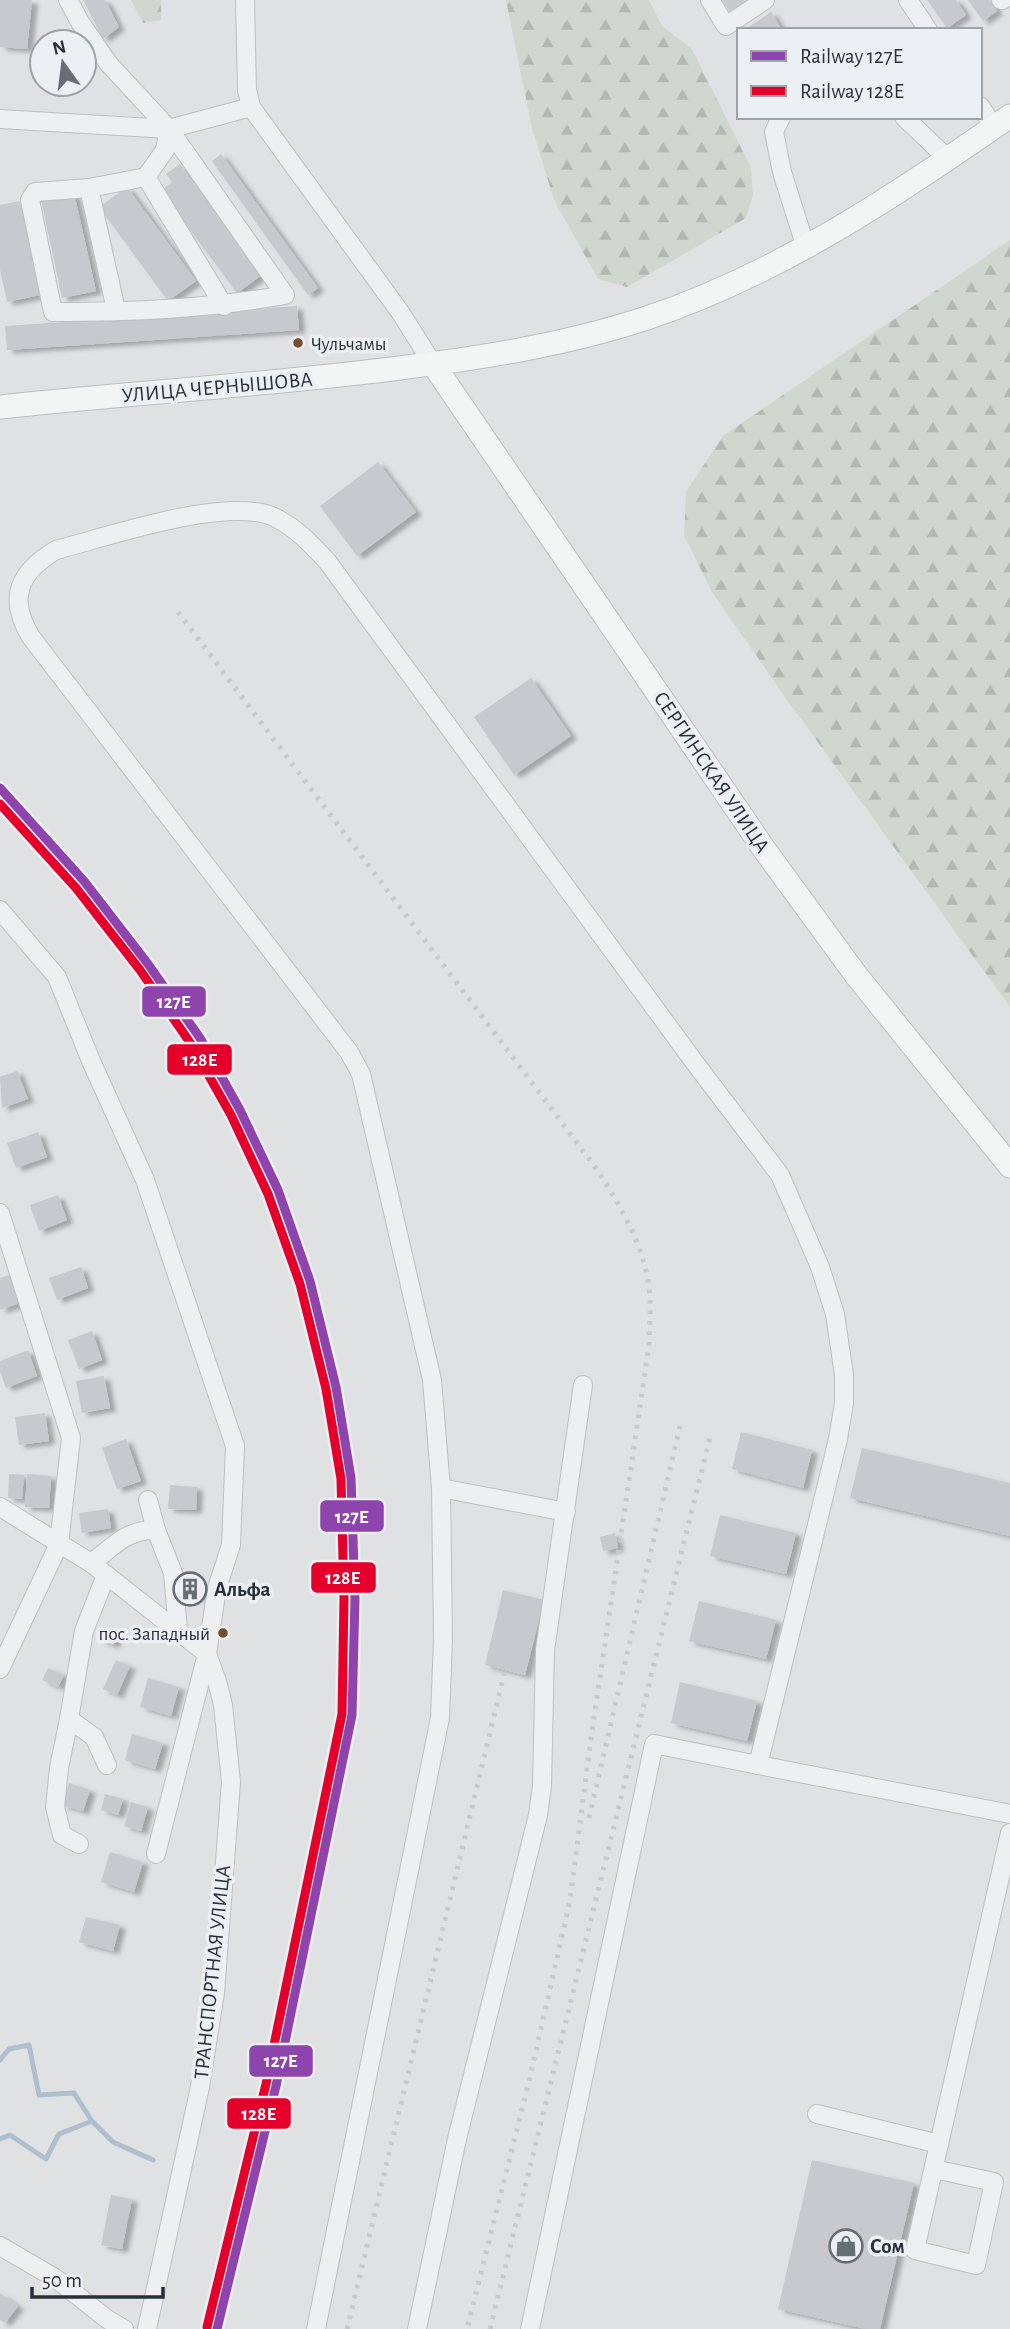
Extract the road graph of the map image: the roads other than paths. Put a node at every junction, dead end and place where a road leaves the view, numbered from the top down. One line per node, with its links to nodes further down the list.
1 (68, 0): 13 (street)
2 (245, 0): 7 (street)
3 (710, 0): 4 (street)
4 (765, 0)
5 (908, 0): 6 (street)
6 (927, 28)
7 (251, 107): 13 (street); 20 (street)
8 (982, 107): 12 (street)
9 (0, 119): 13 (street)
10 (780, 119): 17 (street)
11 (906, 119): 14 (street)
12 (1002, 121): 14 (main road, УЛИЦА ЧЕРНЫШОВА)
13 (169, 129): 15 (street); 18 (street)
14 (948, 159): 17 (main road, УЛИЦА ЧЕРНЫШОВА)
15 (146, 177): 16 (street); 18 (street)
16 (89, 188): 19 (street); 19 (street)
17 (806, 248): 20 (main road, УЛИЦА ЧЕРНЫШОВА)
18 (224, 306): 19 (street)
19 (116, 310)
20 (433, 364): 21 (main road, УЛИЦА ЧЕРНЫШОВА); 23 (main road, СЕРГИНСКАЯ УЛИЦА)
21 (0, 407)
22 (0, 910): 35 (street)
23 (1010, 1166)
24 (0, 1213): 31 (street)
25 (583, 1385): 29 (street)
26 (441, 1488): 29 (street); 41 (street); 52 (street)
27 (148, 1500): 30 (street)
28 (0, 1507): 31 (street)
29 (566, 1512): 53 (street)
30 (156, 1530): 32 (street); 34 (street)
31 (59, 1544): 32 (street); 36 (street)
32 (91, 1563): 33 (street)
33 (106, 1575): 34 (street); 38 (street)
34 (178, 1630): 35 (street)
35 (207, 1654): 37 (street, ТРАНСПОРТНАЯ УЛИЦА); 39 (street)
36 (0, 1669)
37 (223, 1704): 39 (street); 51 (street, ТРАНСПОРТНАЯ УЛИЦА)
38 (69, 1719): 40 (street); 44 (street)
39 (190, 1719): 45 (street)
40 (107, 1765)
41 (758, 1765): 42 (street); 54 (street)
42 (1010, 1814)
43 (1010, 1833): 47 (street)
44 (79, 1844)
45 (156, 1854)
46 (817, 2114): 47 (street)
47 (939, 2144): 48 (street)
48 (934, 2169): 48 (street)
49 (0, 2246): 50 (street)
50 (124, 2329)
51 (148, 2329)
52 (316, 2329)
53 (417, 2329)
54 (530, 2329)

